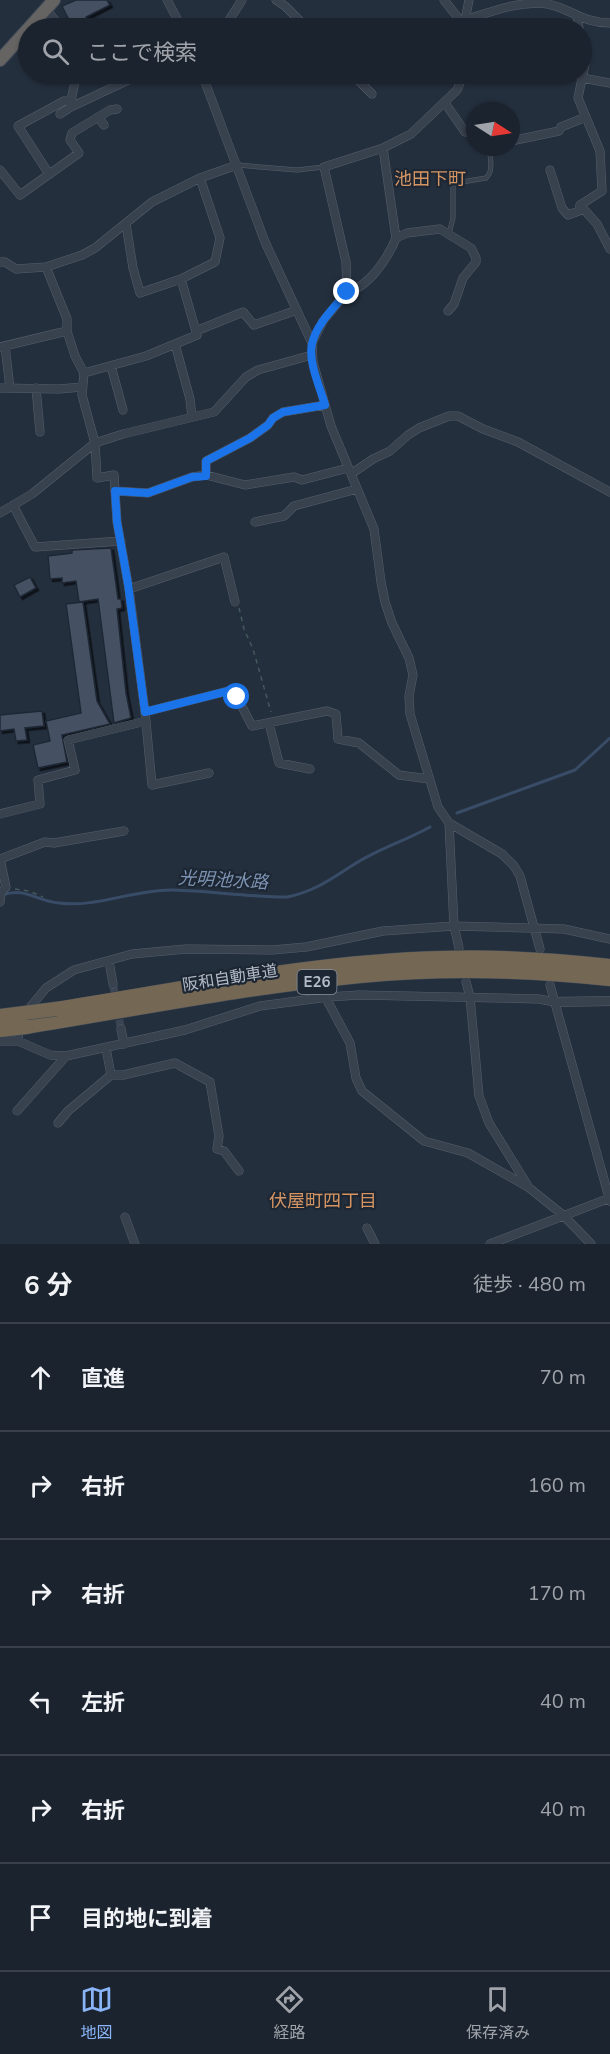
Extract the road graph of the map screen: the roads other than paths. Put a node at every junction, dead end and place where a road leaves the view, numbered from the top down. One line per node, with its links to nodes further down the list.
1 (166, 0): 9 (street)
2 (242, 0): 10 (street)
3 (276, 0): 11 (street)
4 (444, 0): 12 (street)
5 (469, 0): 13 (street)
6 (50, 5): 8 (highway)
7 (577, 16): 14 (street); 15 (street)
8 (39, 18)
9 (176, 18)
10 (230, 18)
11 (297, 18)
12 (458, 18)
13 (464, 18)
14 (479, 18)
15 (581, 18)
16 (592, 22): 17 (street)
17 (610, 23)
18 (18, 41): 19 (highway)
19 (0, 60)
20 (592, 80): 21 (street)
21 (610, 83)
22 (75, 84): 29 (street)
23 (126, 84): 29 (street)
24 (206, 84): 42 (street)
25 (362, 84): 28 (street)
26 (460, 84): 30 (street)
27 (581, 84): 34 (street)
28 (372, 94)
29 (71, 103): 32 (street); 46 (street)
30 (445, 103): 36 (street); 38 (street)
31 (117, 109): 33 (street)
32 (60, 114)
33 (98, 117): 35 (street); 46 (street)
34 (586, 117): 37 (street); 41 (street)
35 (104, 125)
36 (466, 132)
37 (520, 139)
38 (383, 148): 43 (street); 51 (street)
39 (610, 151): 41 (street)
40 (490, 156): 50 (lane)
41 (600, 156): 48 (street)
42 (237, 165): 43 (lane); 47 (street); 57 (street)
43 (324, 167): 56 (street)
44 (0, 170): 46 (street)
45 (550, 170): 48 (street)
46 (49, 174)
47 (200, 178): 49 (street); 55 (street)
48 (580, 205): 52 (street)
49 (126, 224): 54 (street); 55 (street)
50 (449, 234): 51 (street); 58 (street)
51 (396, 238): 56 (street)
52 (610, 249)
53 (0, 262): 54 (street)
54 (46, 267): 59 (street)
55 (181, 279): 60 (street)
56 (347, 292): 61 (street)
57 (297, 310): 60 (street); 61 (street)
58 (448, 311)
59 (67, 331): 63 (street); 66 (street)
60 (196, 331): 62 (street)
61 (312, 343): 64 (street)
62 (175, 344): 65 (street); 73 (street)
63 (3, 347): 69 (street)
64 (312, 356): 71 (street); 73 (street)
65 (111, 366): 66 (street); 72 (street)
66 (84, 373): 67 (street)
67 (82, 387): 70 (street); 75 (street)
68 (0, 388): 69 (street)
69 (10, 388): 70 (street)
70 (36, 388): 74 (street)
71 (325, 405): 76 (street); 77 (street)
72 (123, 410)
73 (192, 417): 75 (street)
74 (40, 432)
75 (95, 443): 79 (street); 81 (street)
76 (349, 471): 77 (street); 78 (street); 80 (street)
77 (206, 476): 79 (street)
78 (357, 489): 83 (street); 91 (street)
79 (115, 491): 84 (street)
80 (610, 492)
81 (13, 505): 82 (street); 84 (street)
82 (0, 513)
83 (255, 522)
84 (121, 541): 85 (street)
85 (129, 589): 86 (street); 87 (street)
86 (235, 602)
87 (146, 716): 88 (street); 90 (street); 92 (street)
88 (271, 722): 89 (street); 91 (street)
89 (310, 769)
90 (209, 773)
91 (429, 779): 93 (street)
92 (0, 814)
93 (449, 823): 97 (street); 98 (street)
94 (124, 831): 95 (street)
95 (0, 859): 96 (street)
96 (2, 896)
97 (454, 926): 98 (street); 100 (street); 102 (street)
98 (534, 927): 99 (street); 101 (street)
99 (610, 939)
100 (459, 948)
101 (540, 949)
102 (109, 961): 106 (street); 116 (street)
103 (610, 966): 112 (highway, 阪和自動車道 / E26, bridge)
104 (610, 979): 114 (highway, 阪和自動車道 / E26, bridge)
105 (466, 982): 109 (street)
106 (113, 984)
107 (550, 985): 111 (street)
108 (328, 997): 109 (street); 117 (street); 124 (street)
109 (470, 997): 111 (street); 124 (street)
110 (610, 1001): 111 (street)
111 (555, 1002): 125 (street)
112 (0, 1016)
113 (121, 1029): 117 (street)
114 (0, 1030)
115 (0, 1041): 116 (street)
116 (18, 1041): 119 (street)
117 (124, 1044): 118 (street)
118 (106, 1048): 119 (street); 120 (street)
119 (66, 1056): 121 (street)
120 (111, 1075): 122 (street); 123 (street)
121 (17, 1111)
122 (58, 1123)
123 (238, 1171)
124 (528, 1188): 126 (street)
125 (610, 1199): 126 (street)
126 (563, 1215): 131 (street); 132 (street)
127 (125, 1217): 129 (street)
128 (367, 1228): 130 (street)
129 (135, 1244)
130 (375, 1244)
131 (490, 1244)
132 (591, 1244)

